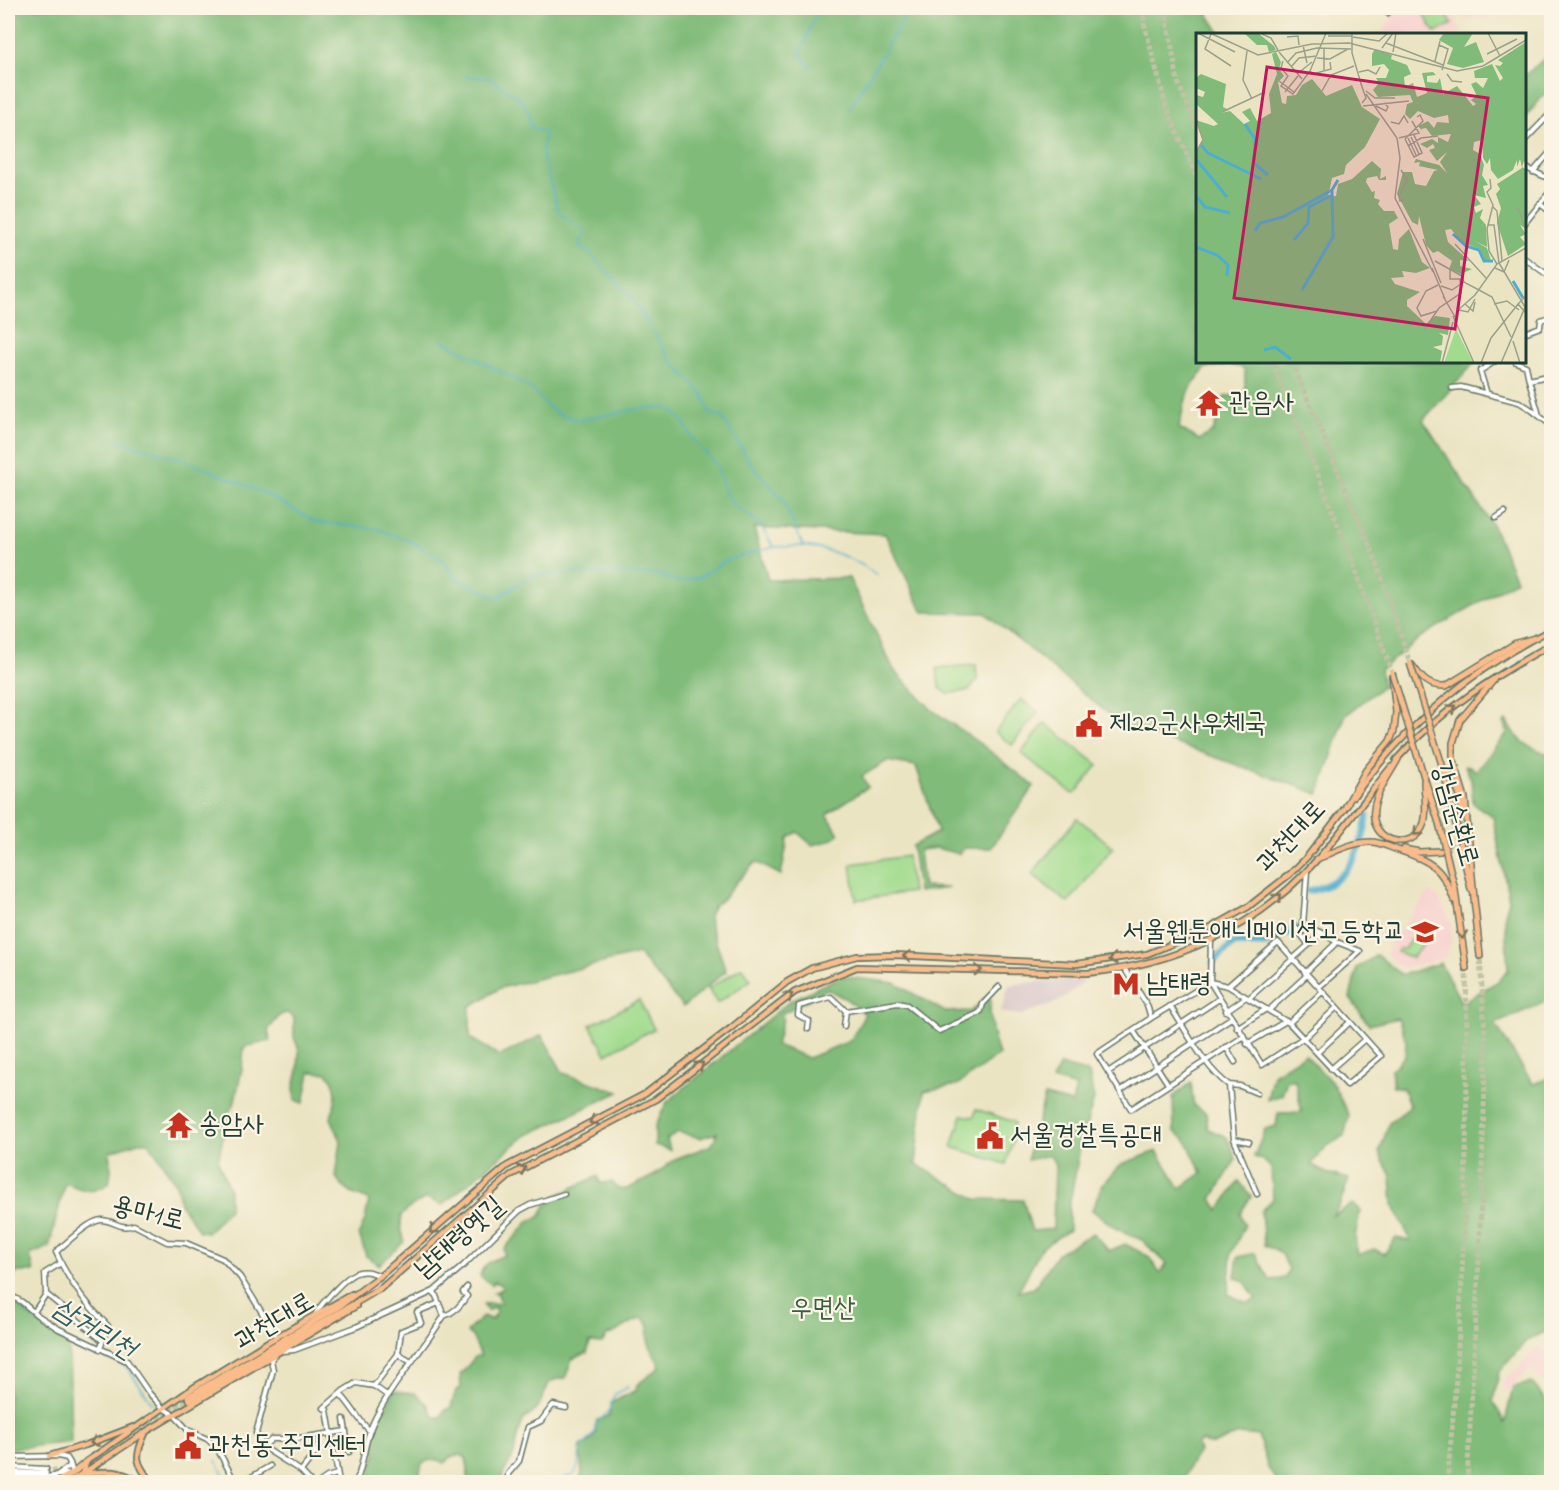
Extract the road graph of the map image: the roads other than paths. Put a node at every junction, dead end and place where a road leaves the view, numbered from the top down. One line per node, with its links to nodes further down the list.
1 (1384, 8): 2 (street)
2 (1388, 13)
3 (1551, 112): 4 (street)
4 (1526, 139)
5 (1551, 150): 7 (street)
6 (1526, 168): 7 (street)
7 (1533, 172): 8 (street)
8 (1551, 180)
9 (1551, 189): 10 (street)
10 (1540, 204): 11 (street); 13 (street)
11 (1551, 213)
12 (1526, 214): 13 (street)
13 (1530, 216): 14 (street)
14 (1526, 221)
15 (1526, 259): 16 (street)
16 (1551, 278)
17 (1551, 316): 18 (street)
18 (1526, 332)
19 (1492, 363): 24 (street)
20 (1518, 363): 22 (street)
21 (1551, 375): 22 (street)
22 (1530, 380): 25 (street)
23 (1452, 388): 24 (street)
24 (1486, 394): 25 (street)
25 (1539, 416): 26 (street)
26 (1551, 426)
27 (1505, 512): 28 (street)
28 (1496, 518)
29 (1551, 629): 30 (main road, 과천대로)
30 (1536, 637): 32 (main road); 35 (highway, 강남순환로, bridge); 37 (main road, 과천대로)
31 (1551, 644): 32 (main road, 과천대로)
32 (1543, 649): 33 (main road, 과천대로)
33 (1493, 681): 34 (main road, 과천대로, one-way to 33); 45 (highway)
34 (1398, 759): 36 (highway, one-way to 34); 42 (main road, 과천대로)
35 (1443, 768): 38 (highway); 45 (highway, 강남순환로)
36 (1424, 777): 37 (highway, 강남순환로, bridge); 46 (highway, 강남순환로)
37 (1346, 806): 41 (main road, 과천대로)
38 (1462, 809)
39 (1379, 843): 40 (highway); 42 (highway); 46 (highway)
40 (1440, 851)
41 (1306, 857): 43 (main road); 48 (main road, 과천대로)
42 (1317, 859): 43 (main road, 과천대로)
43 (1313, 865): 44 (main road, 과천대로)
44 (1307, 871): 49 (street, 과천대로); 50 (main road, 과천대로, one-way to 44)
45 (1475, 909): 53 (highway, 강남순환로)
46 (1459, 916): 57 (highway, 강남순환로, one-way to 57)
47 (1296, 928): 52 (street)
48 (1209, 929): 50 (main road); 55 (main road, 과천대로, one-way to 55)
49 (1322, 933): 51 (street, 과천대로); 52 (street)
50 (1211, 940): 56 (main road, 과천대로); 60 (street)
51 (1337, 942): 59 (street); 63 (street, 과천대로)
52 (1309, 945): 54 (street)
53 (1480, 956)
54 (1292, 959): 59 (street); 61 (street); 65 (street)
55 (1007, 961): 58 (main road); 105 (main road, 과천대로, one-way to 105)
56 (1124, 968): 58 (main road, 과천대로); 74 (street)
57 (1466, 968)
58 (1006, 971): 107 (main road, 과천대로, one-way to 58)
59 (1306, 974): 63 (street); 69 (street)
60 (1210, 982): 61 (street); 66 (street); 67 (street)
61 (1228, 986): 65 (street)
62 (999, 987): 71 (street)
63 (1319, 987): 64 (street)
64 (1322, 992): 68 (street); 76 (street)
65 (1248, 997): 69 (street); 72 (street)
66 (1219, 999): 72 (street); 78 (street)
67 (1170, 1006): 74 (street); 78 (street)
68 (1336, 1008): 77 (street); 84 (street)
69 (1268, 1010): 76 (street); 80 (street)
70 (846, 1011): 71 (street); 79 (street); 81 (street)
71 (981, 1011): 73 (street)
72 (1226, 1011): 75 (street)
73 (981, 1018)
74 (1151, 1018): 82 (street)
75 (1232, 1018): 80 (street); 86 (street)
76 (1288, 1022): 84 (street); 87 (street)
77 (1350, 1022): 85 (street); 90 (street)
78 (1182, 1024): 86 (street); 89 (street)
79 (844, 1026)
80 (1237, 1028): 83 (street)
81 (808, 1029)
82 (1133, 1030): 89 (street); 95 (street)
83 (1243, 1036): 87 (street); 88 (street)
84 (1304, 1038): 87 (street); 90 (street)
85 (1365, 1039): 94 (street); 94 (street)
86 (1194, 1043): 91 (street); 93 (street)
87 (1247, 1044)
88 (1226, 1047): 91 (street); 92 (street)
89 (1145, 1048): 93 (street); 95 (street)
90 (1317, 1053): 94 (street)
91 (1206, 1060): 96 (street); 97 (street)
92 (1235, 1062)
93 (1157, 1067): 96 (street); 98 (street)
94 (1331, 1069)
95 (1108, 1072): 98 (street)
96 (1168, 1084): 98 (street)
97 (1229, 1085): 99 (street); 100 (street)
98 (1120, 1091)
99 (1257, 1093)
100 (1234, 1139): 101 (street); 103 (street)
101 (1249, 1142)
102 (564, 1194): 108 (street, 남태령옛길)
103 (1257, 1194)
104 (61, 1263): 110 (street); 115 (street, 용마1로); 116 (street)
105 (380, 1276): 107 (highway, 과천대로); 113 (main road); 113 (street)
106 (467, 1287): 114 (street)
107 (381, 1288): 118 (main road, 과천대로)
108 (434, 1291): 111 (street); 118 (street, 남태령옛길)
109 (8, 1294): 112 (street)
110 (46, 1294): 112 (street); 116 (street)
111 (439, 1303): 114 (street); 119 (street)
112 (34, 1312): 117 (street)
113 (314, 1316): 115 (main road)
114 (444, 1316): 121 (street)
115 (277, 1336): 125 (main road)
116 (102, 1340): 117 (street)
117 (100, 1349): 125 (street)
118 (282, 1351): 120 (main road, 과천대로)
119 (398, 1354): 121 (street); 122 (street)
120 (274, 1356): 127 (main road, 과천대로); 135 (street)
121 (411, 1362): 124 (street)
122 (374, 1386): 123 (street); 124 (street)
123 (340, 1394): 132 (street); 133 (street)
124 (388, 1396): 132 (street)
125 (164, 1408): 127 (street); 129 (main road)
126 (566, 1408): 162 (street)
127 (174, 1415): 130 (main road, 과천대로); 156 (street)
128 (344, 1419): 131 (street)
129 (138, 1426): 137 (main road, one-way to 137); 139 (main road)
130 (147, 1431): 147 (main road, 과천대로); 155 (main road)
131 (346, 1431): 133 (street); 136 (street)
132 (370, 1431): 161 (street)
133 (330, 1433): 134 (street); 148 (street)
134 (312, 1436): 135 (street); 143 (street)
135 (263, 1447): 143 (street)
136 (349, 1452)
137 (49, 1456): 138 (street); 140 (street)
138 (8, 1457)
139 (87, 1461): 145 (highway); 147 (main road)
140 (70, 1462): 145 (street); 150 (street)
141 (270, 1466): 157 (street)
142 (8, 1467): 144 (street)
143 (302, 1471): 158 (street)
144 (8, 1472)
145 (73, 1473): 147 (main road); 150 (highway)
146 (122, 1473): 147 (main road); 153 (main road); 154 (main road)
147 (82, 1474): 151 (highway); 152 (main road)
148 (337, 1474): 159 (street); 160 (street)
149 (8, 1476): 150 (street)
150 (56, 1479)
151 (69, 1482)
152 (96, 1482)
153 (109, 1482)
154 (141, 1482)
155 (151, 1482)
156 (235, 1482)
157 (243, 1482)
158 (312, 1482)
159 (320, 1482)
160 (339, 1482)
161 (356, 1482)
162 (507, 1482)

